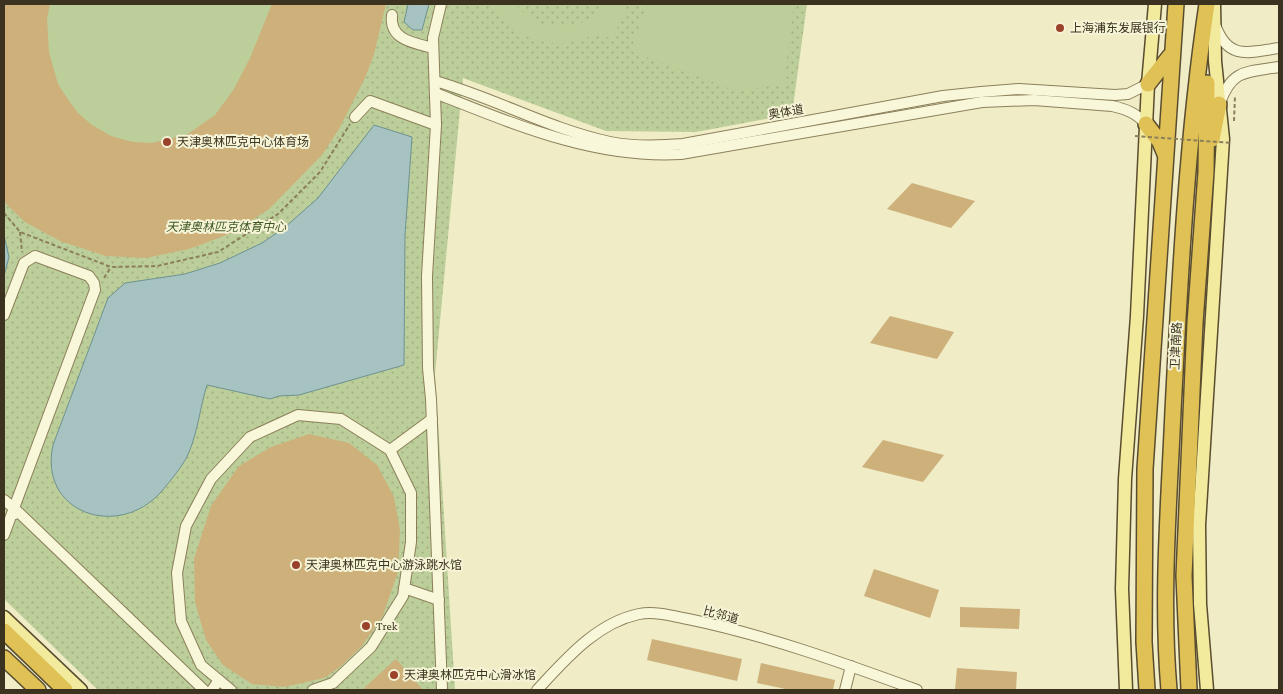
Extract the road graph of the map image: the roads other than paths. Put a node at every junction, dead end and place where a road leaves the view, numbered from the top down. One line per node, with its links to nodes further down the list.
1 (441, 4): 9 (street)
2 (1155, 4): 14 (main road)
3 (1176, 4): 11 (highway, 卫津南路)
4 (1209, 4): 21 (highway); 48 (highway, 卫津南路)
5 (1214, 4): 8 (main road)
6 (1223, 4): 8 (main road)
7 (392, 15): 9 (street)
8 (1216, 28): 10 (street); 16 (main road)
9 (433, 48): 13 (street)
10 (1279, 48)
11 (1171, 55): 14 (highway); 20 (highway, 卫津南路)
12 (1279, 67): 16 (street)
13 (436, 81): 14 (street, 奥体道); 15 (street)
14 (1148, 84): 18 (main road)
15 (435, 93): 18 (street); 19 (street)
16 (1220, 104): 21 (highway); 50 (main road)
17 (355, 117): 19 (street)
18 (1146, 124): 20 (highway); 46 (main road)
19 (436, 125): 23 (street)
20 (1165, 154): 47 (highway, 卫津南路)
21 (1206, 172): 49 (highway)
22 (4, 315): 26 (street)
23 (432, 419): 24 (street); 30 (street)
24 (390, 450): 29 (street); 34 (street)
25 (4, 500): 26 (street)
26 (14, 508): 27 (street); 28 (street); 38 (street)
27 (16, 519)
28 (4, 535)
29 (404, 588): 30 (street); 41 (street)
30 (439, 600): 42 (street)
31 (6, 626): 36 (highway); 37 (main road)
32 (4, 658): 35 (highway)
33 (851, 666): 43 (street, 比邻道); 44 (street); 45 (street, 比邻道)
34 (219, 680): 39 (street); 40 (street)
35 (38, 690)
36 (65, 690)
37 (81, 690)
38 (204, 690)
39 (212, 690)
40 (231, 690)
41 (313, 690)
42 (442, 690)
43 (537, 690)
44 (845, 690)
45 (918, 690)
46 (1126, 690)
47 (1147, 690)
48 (1169, 690)
49 (1189, 690)
50 (1207, 690)

